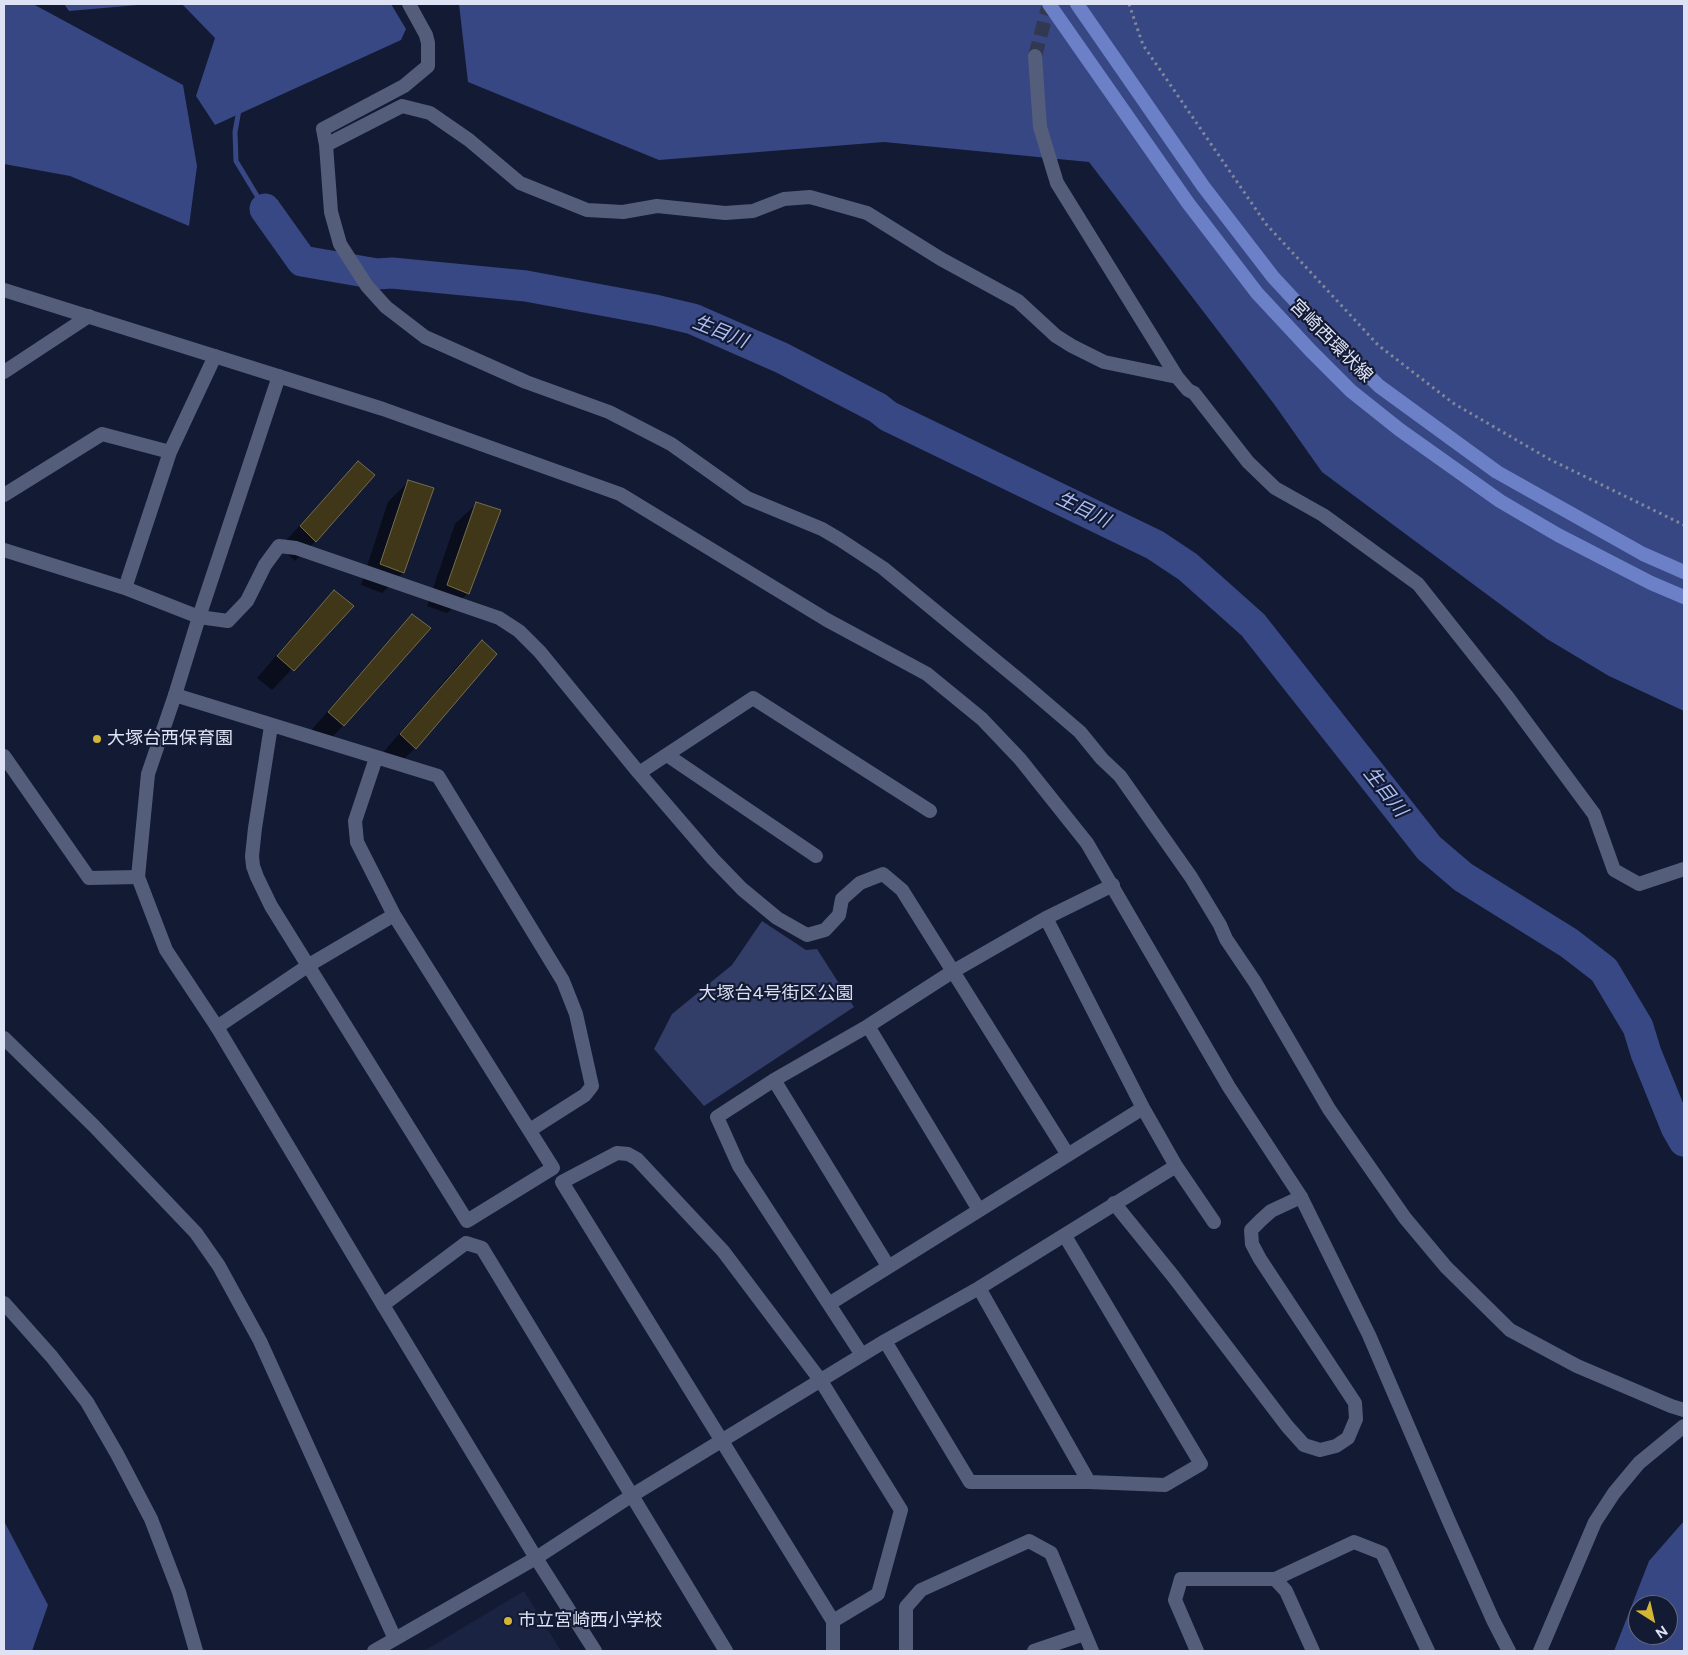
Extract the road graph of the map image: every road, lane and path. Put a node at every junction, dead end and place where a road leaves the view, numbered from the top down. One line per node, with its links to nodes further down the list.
1 (409, 4): 6 (street)
2 (1049, 4): 19 (main road, 宮崎西環状線)
3 (1076, 4): 17 (main road, 宮崎西環状線)
4 (1129, 4): 15 (path)
5 (1035, 56): 12 (street)
6 (326, 145): 12 (street); 57 (street)
7 (4, 290): 8 (street)
8 (89, 316): 9 (street); 10 (street)
9 (215, 356): 11 (street); 13 (street)
10 (4, 372)
11 (279, 376): 20 (street); 31 (street)
12 (1176, 377): 29 (street)
13 (170, 452): 14 (street); 18 (street)
14 (4, 495)
15 (1684, 525)
16 (4, 550): 18 (street)
17 (1684, 572)
18 (125, 588): 20 (street)
19 (1684, 597)
20 (199, 617): 21 (street); 26 (street)
21 (175, 695): 22 (street); 30 (street)
22 (271, 726): 25 (street); 34 (street)
23 (667, 755): 26 (street); 27 (street); 28 (street)
24 (4, 756): 30 (street)
25 (376, 758): 32 (street); 41 (street)
26 (639, 773): 35 (street)
27 (930, 811)
28 (816, 856)
29 (1684, 869)
30 (138, 877): 37 (street)
31 (1113, 885): 33 (street); 44 (street)
32 (394, 916): 34 (street); 41 (street)
33 (1046, 918): 35 (street); 40 (street)
34 (309, 965): 37 (street); 41 (street)
35 (952, 972): 36 (street); 42 (street)
36 (868, 1026): 39 (street); 46 (street)
37 (217, 1027): 53 (street)
38 (4, 1038): 66 (street)
39 (774, 1080): 49 (street); 52 (street)
40 (1143, 1108): 42 (street); 43 (street)
41 (530, 1130)
42 (1068, 1155): 46 (street)
43 (1176, 1166): 45 (street); 47 (street)
44 (1301, 1197): 45 (street); 78 (street)
45 (1114, 1203): 48 (street)
46 (979, 1210): 49 (street)
47 (1214, 1222)
48 (1065, 1236): 50 (street); 60 (street)
49 (888, 1266): 52 (street)
50 (979, 1288): 54 (street); 60 (street)
51 (4, 1303): 67 (street)
52 (829, 1304): 55 (street)
53 (383, 1305): 61 (street); 62 (street)
54 (884, 1340): 55 (street); 60 (street)
55 (862, 1355): 56 (street)
56 (821, 1381): 59 (street); 59 (street); 64 (street)
57 (1684, 1410)
58 (1684, 1426): 79 (street)
59 (722, 1441): 61 (street); 64 (street)
60 (1089, 1482)
61 (631, 1496): 62 (street); 70 (street)
62 (536, 1558): 66 (street); 69 (street)
63 (1275, 1579): 75 (street); 76 (street); 77 (street)
64 (833, 1621): 71 (street)
65 (1084, 1634): 72 (street); 73 (street); 74 (street)
66 (395, 1639): 68 (street)
67 (196, 1651)
68 (374, 1651)
69 (595, 1651)
70 (726, 1651)
71 (833, 1651)
72 (906, 1651)
73 (1034, 1651)
74 (1092, 1651)
75 (1197, 1651)
76 (1313, 1651)
77 (1428, 1651)
78 (1509, 1651)
79 (1540, 1651)

